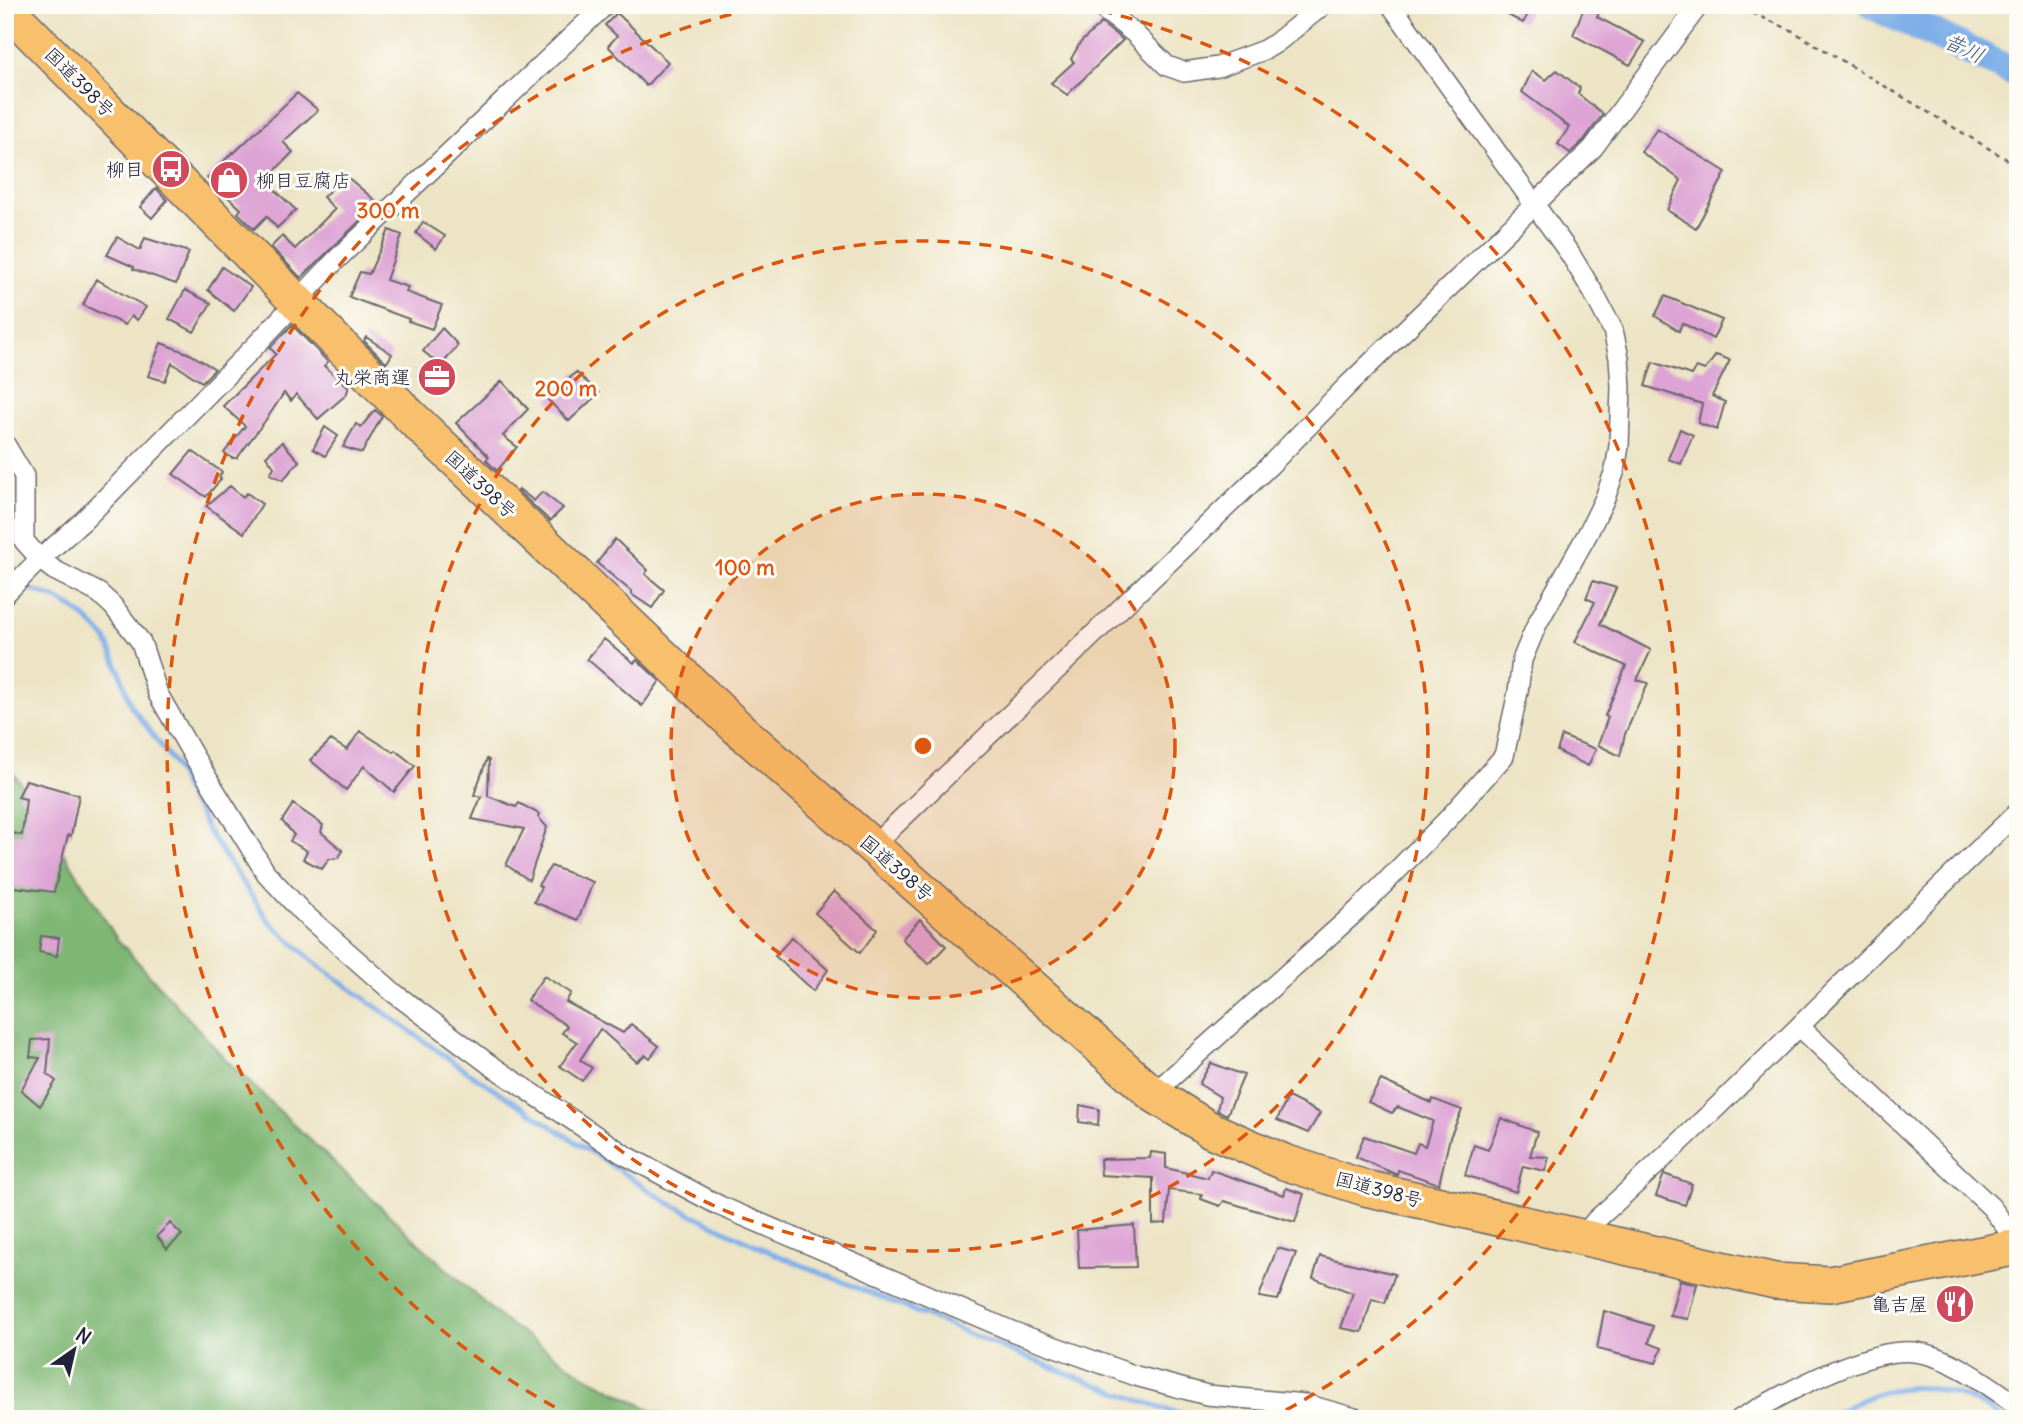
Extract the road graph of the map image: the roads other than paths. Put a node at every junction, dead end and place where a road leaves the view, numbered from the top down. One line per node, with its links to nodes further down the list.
1 (605, 5): 8 (street)
2 (1098, 5): 3 (street)
3 (1323, 5)
4 (1391, 5): 7 (street)
5 (1699, 5): 7 (street)
6 (5, 6): 8 (highway, 国道398号)
7 (1534, 206): 13 (street); 15 (street)
8 (298, 302): 10 (street); 13 (highway, 国道398号)
9 (5, 444): 10 (street)
10 (34, 565): 11 (street); 19 (street)
11 (9, 591)
12 (2018, 811): 14 (street)
13 (872, 847): 15 (highway, 国道398号)
14 (1800, 1027): 16 (street); 17 (street)
15 (1153, 1094): 16 (highway, 国道398号)
16 (1582, 1237): 17 (highway, 国道398号)
17 (2018, 1245)
18 (2018, 1406): 20 (street)
19 (1358, 1419)
20 (1740, 1419)

